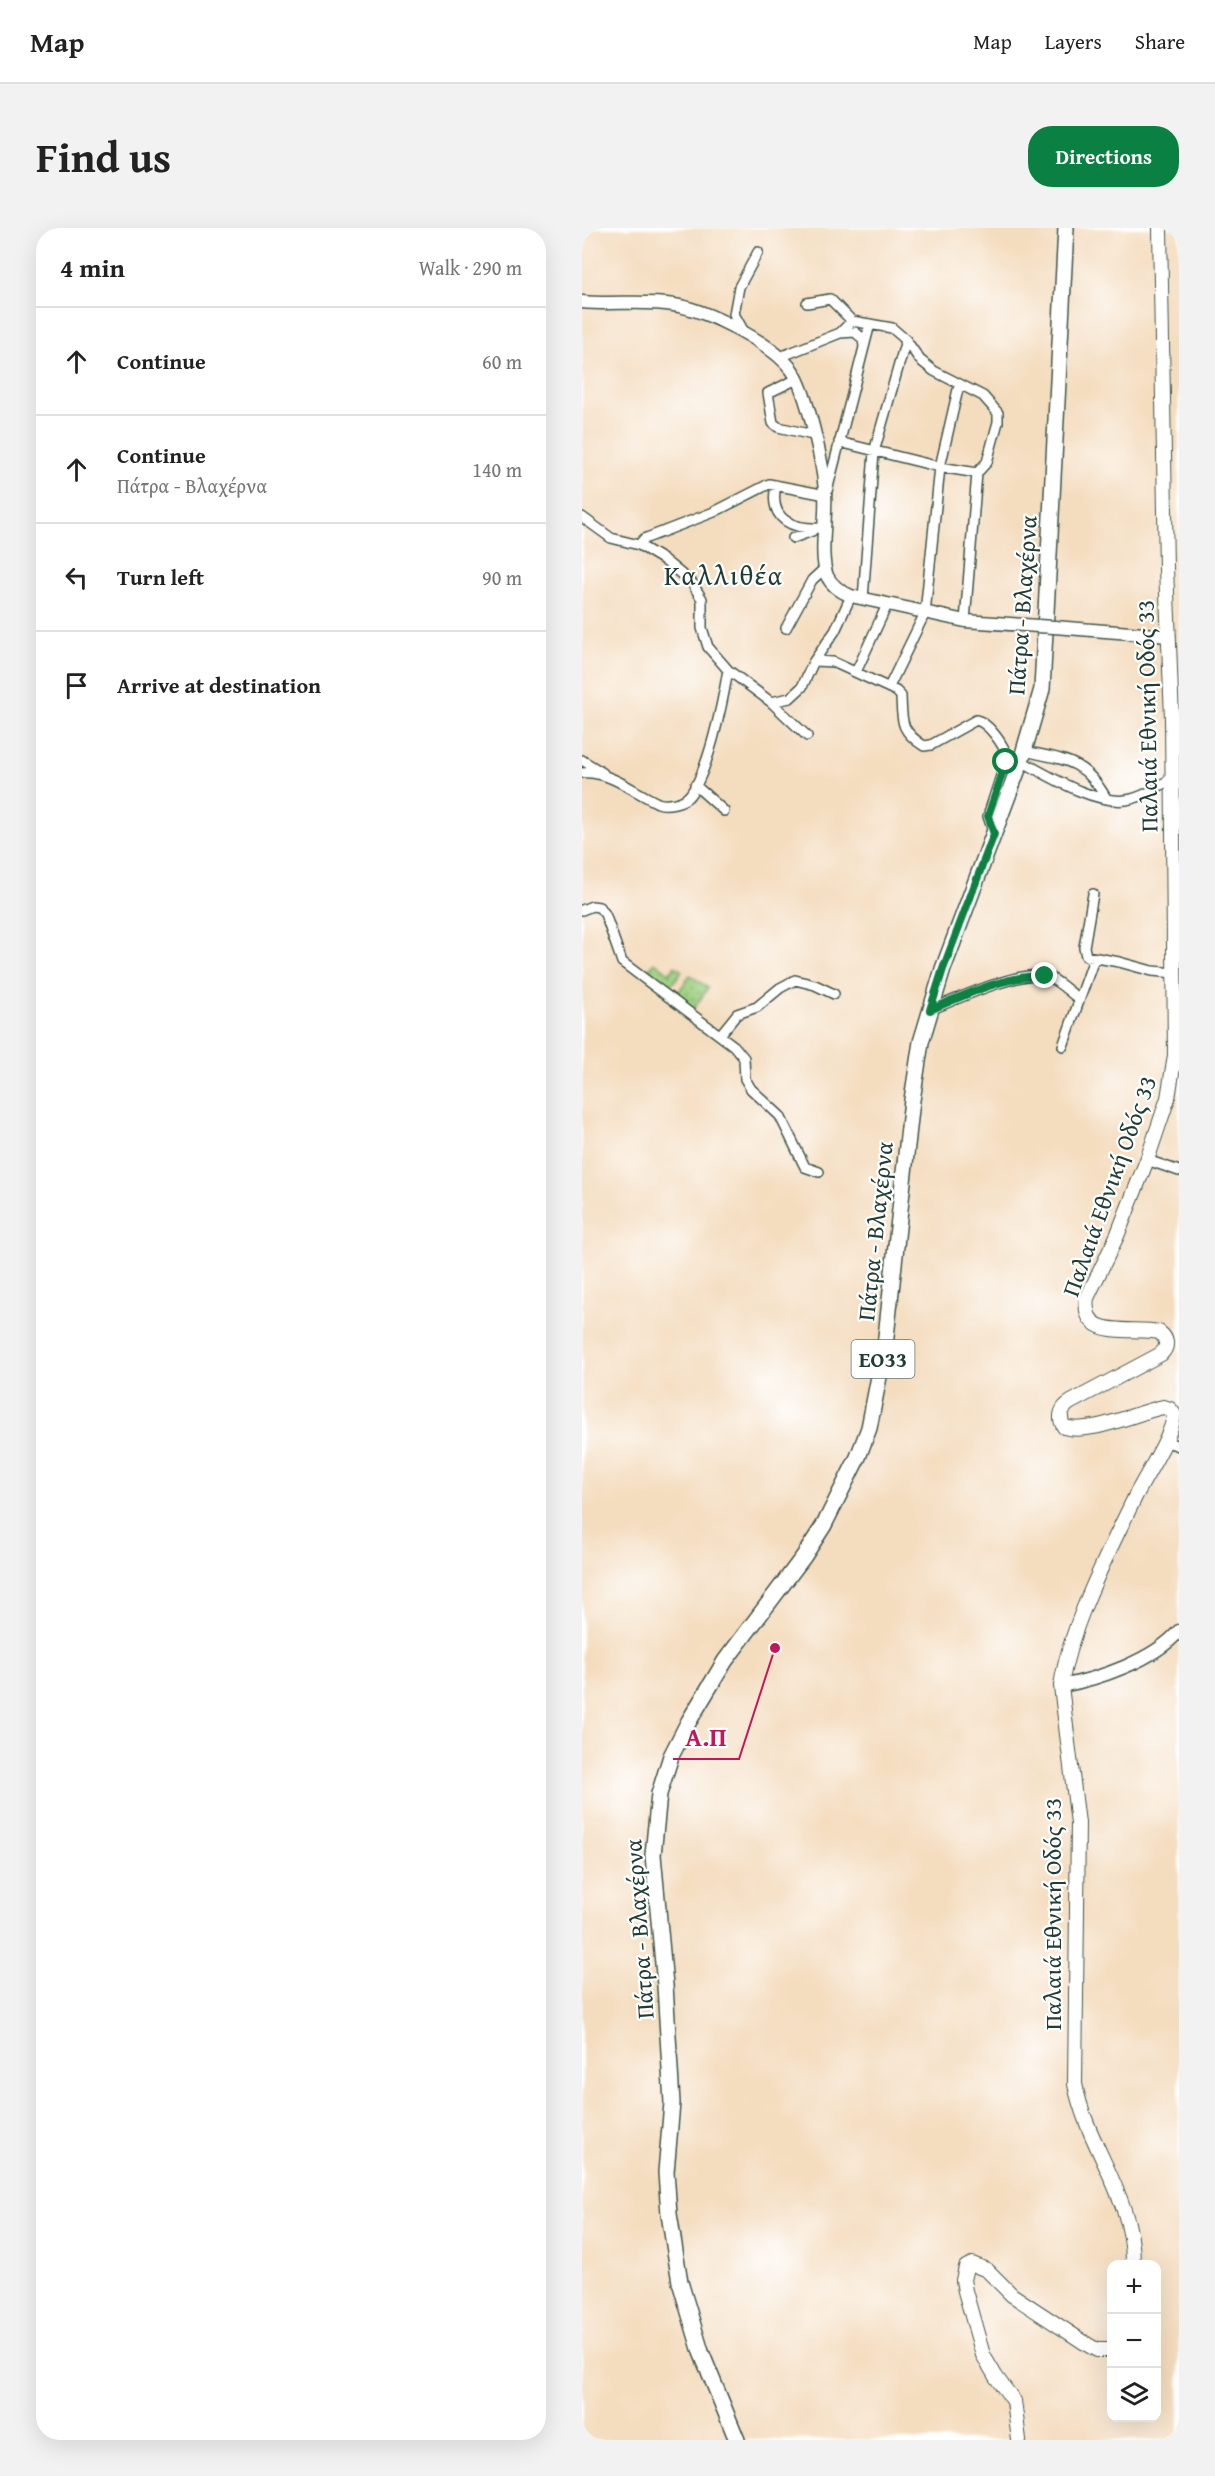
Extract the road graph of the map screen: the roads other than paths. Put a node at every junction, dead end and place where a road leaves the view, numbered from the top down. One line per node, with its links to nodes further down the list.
1 (1066, 228): 39 (main road, Πάτρα - Βλαχέρνα / ΕΟ33)
2 (1160, 228): 32 (main road, Παλαιά Εθνική Οδός 33)
3 (758, 252): 9 (street)
4 (582, 302): 9 (street)
5 (807, 303): 6 (street)
6 (852, 321): 7 (street); 8 (street)
7 (870, 324): 10 (street); 11 (street)
8 (840, 333): 11 (street); 12 (street)
9 (745, 334): 12 (street)
10 (906, 340): 14 (street); 17 (street)
11 (864, 347): 16 (street)
12 (780, 357): 13 (street)
13 (797, 379): 15 (street); 15 (street)
14 (959, 385): 18 (street); 19 (street)
15 (813, 435): 21 (street)
16 (839, 442): 17 (street); 21 (street)
17 (874, 452): 18 (street); 27 (street)
18 (940, 467): 19 (street); 29 (street)
19 (977, 473): 30 (street)
20 (776, 485): 21 (street); 23 (street); 25 (street)
21 (825, 495): 23 (street)
22 (582, 517): 25 (street)
23 (821, 528): 24 (street); 26 (street)
24 (793, 538)
25 (639, 544): 34 (street)
26 (825, 568): 27 (street); 31 (street)
27 (857, 597): 28 (street); 33 (street)
28 (887, 605): 29 (street); 35 (street)
29 (925, 613): 30 (street); 36 (street)
30 (965, 621): 32 (street, bridge)
31 (786, 628)
32 (1174, 637): 43 (main road, Παλαιά Εθνική Οδός 33)
33 (814, 661): 35 (street); 37 (street)
34 (728, 670): 37 (street); 44 (street)
35 (856, 672): 36 (street)
36 (888, 687): 47 (street)
37 (771, 702): 38 (street)
38 (807, 736)
39 (1022, 756): 45 (street); 45 (street); 47 (main road, Πάτρα - Βλαχέρνα / ΕΟ33)
40 (582, 760): 42 (street)
41 (582, 773): 42 (street)
42 (609, 777): 44 (street)
43 (1172, 778): 45 (street); 51 (main road, Παλαιά Εθνική Οδός 33)
44 (695, 785): 46 (street)
45 (1106, 798)
46 (724, 811)
47 (994, 834): 54 (main road, Πάτρα - Βλαχέρνα / ΕΟ33)
48 (1093, 894): 50 (street)
49 (582, 910): 55 (street)
50 (1094, 959): 51 (street); 53 (street)
51 (1175, 973): 57 (main road, Παλαιά Εθνική Οδός 33)
52 (834, 994): 55 (street)
53 (1079, 999): 54 (street); 56 (street)
54 (930, 1010): 66 (main road, Πάτρα - Βλαχέρνα / ΕΟ33)
55 (720, 1035): 59 (street)
56 (1063, 1046)
57 (1147, 1160): 58 (street); 60 (main road, Παλαιά Εθνική Οδός 33)
58 (1179, 1171)
59 (819, 1172)
60 (1164, 1441): 61 (street); 63 (main road, Παλαιά Εθνική Οδός 33)
61 (1179, 1446)
62 (1179, 1631): 63 (street)
63 (1061, 1686): 64 (main road, Παλαιά Εθνική Οδός 33)
64 (1133, 2260)
65 (1107, 2350): 67 (main road)
66 (737, 2440)
67 (1019, 2440)

